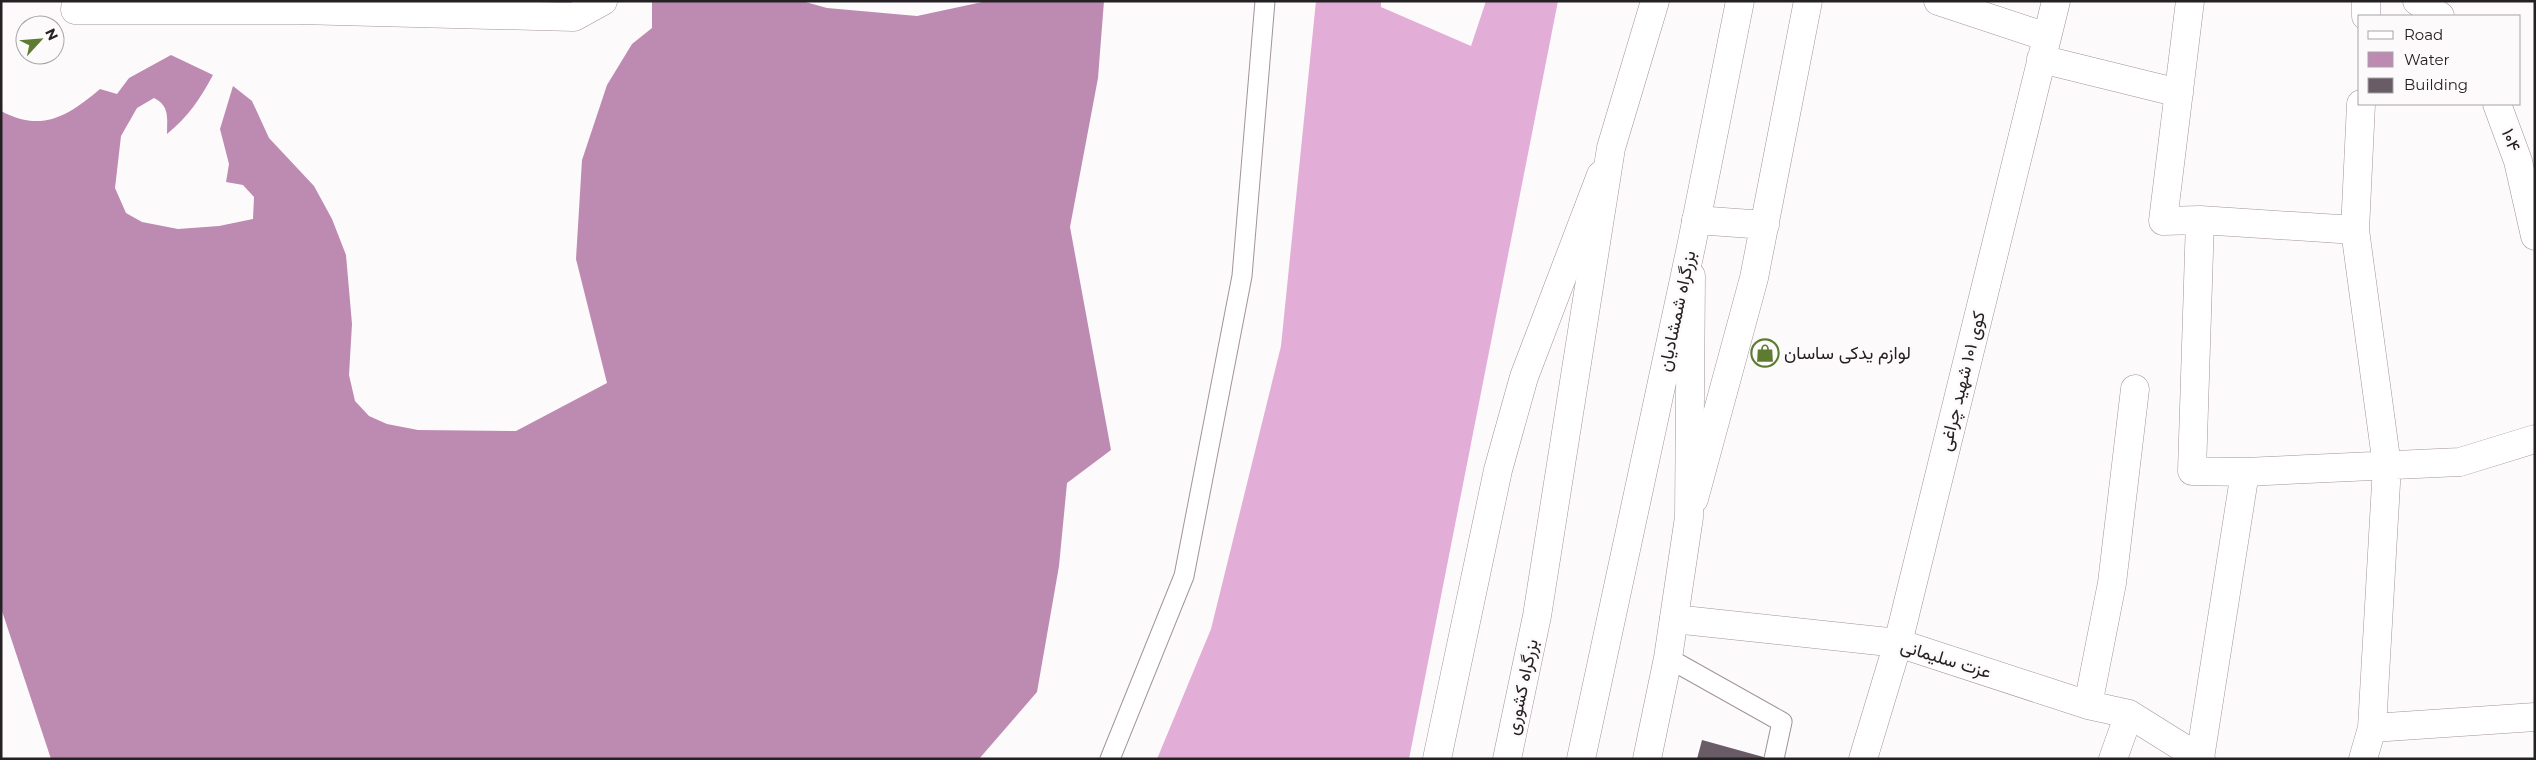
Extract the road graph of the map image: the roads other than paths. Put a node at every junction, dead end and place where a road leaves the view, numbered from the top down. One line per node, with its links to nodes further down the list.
1 (76, 1): 2 (main road)
2 (603, 1)
3 (1264, 1): 38 (lane)
4 (1655, 1): 18 (main road)
5 (1740, 1): 19 (main road, بزرگراه شمشادیان)
6 (1808, 1): 21 (main road)
7 (1938, 1): 14 (main road)
8 (2056, 1): 14 (main road, کوی ۱۰۱ شهید چراغی)
9 (2190, 1): 15 (main road)
10 (2366, 1): 12 (main road)
11 (2417, 1): 13 (main road)
12 (2366, 15)
13 (2438, 15)
14 (2044, 48): 15 (main road); 31 (main road, کوی ۱۰۱ شهید چراغی)
15 (2178, 93): 20 (main road)
16 (2361, 105): 23 (main road)
17 (2497, 105): 22 (main road, ۱۰۴)
18 (1611, 148): 39 (main road); 40 (main road, بزرگراه کشوری)
19 (1696, 220): 21 (main road); 24 (main road, بزرگراه شمشادیان)
20 (2200, 220): 23 (main road); 28 (main road)
21 (1765, 225): 29 (main road)
22 (2534, 226)
23 (2355, 230): 27 (main road)
24 (1692, 247): 29 (main road); 41 (main road, بزرگراه شمشادیان)
25 (2135, 389): 33 (main road)
26 (2535, 438): 27 (main road)
27 (2387, 466): 28 (main road); 36 (main road)
28 (2246, 472): 37 (main road)
29 (1689, 517): 30 (main road)
30 (1674, 619): 31 (main road, عزت سلیمانی); 32 (main road)
31 (1898, 643): 33 (main road, عزت سلیمانی); 44 (main road, کوی ۱۰۱ شهید چراغی)
32 (1668, 658): 42 (main road); 43 (lane)
33 (2088, 704): 34 (main road, عزت سلیمانی)
34 (2129, 714): 37 (main road, عزت سلیمانی); 45 (main road)
35 (2535, 717): 36 (main road)
36 (2372, 728): 46 (main road)
37 (2201, 758)
38 (1110, 759)
39 (1438, 759)
40 (1507, 759)
41 (1581, 759)
42 (1647, 759)
43 (1774, 759)
44 (1863, 759)
45 (2113, 759)
46 (2363, 759)

